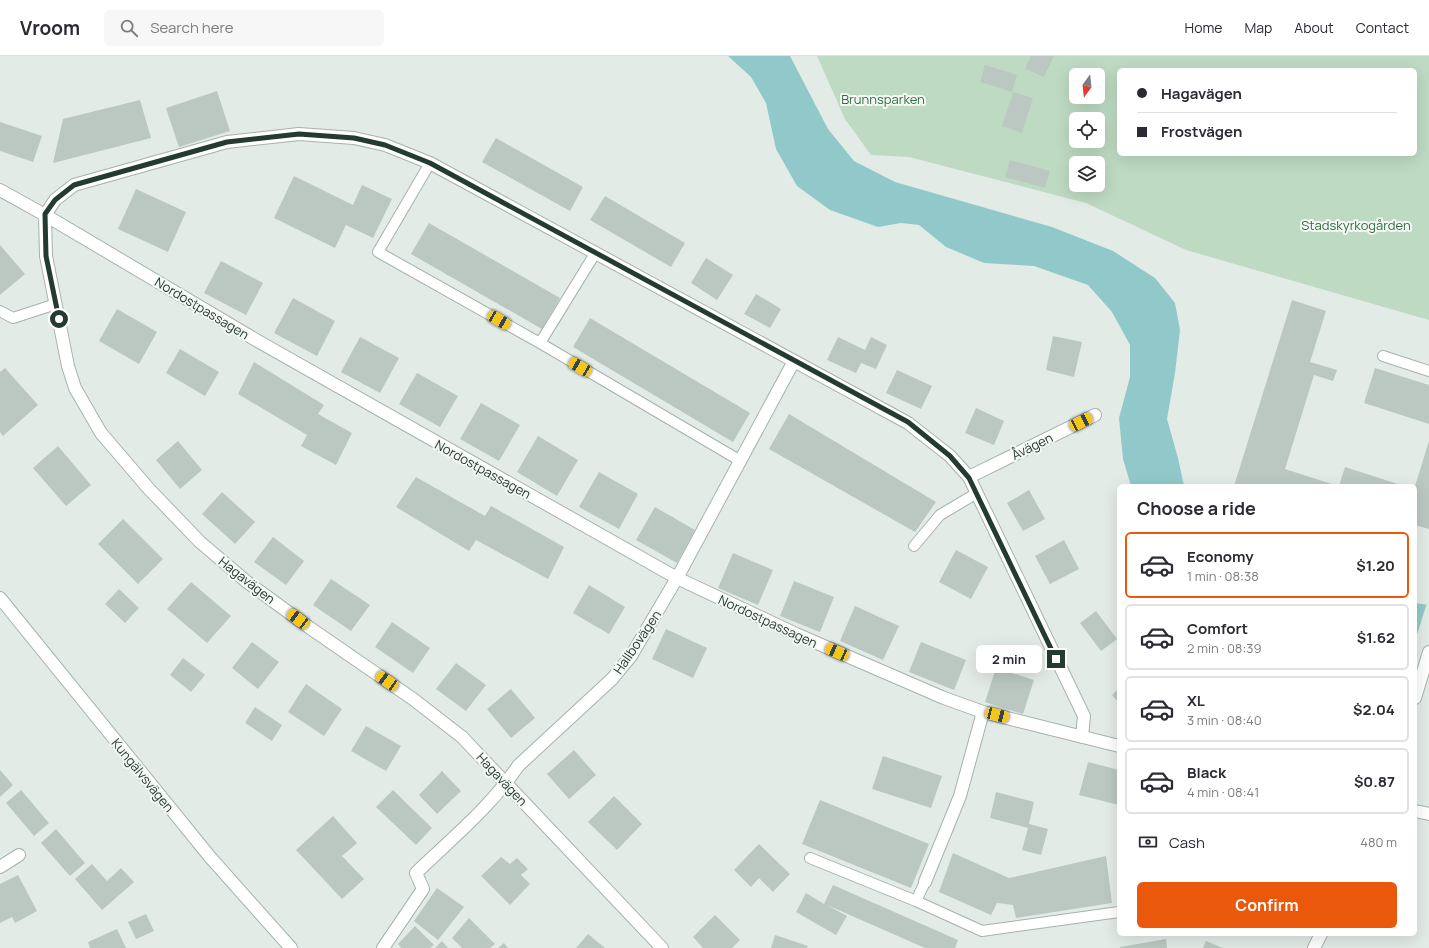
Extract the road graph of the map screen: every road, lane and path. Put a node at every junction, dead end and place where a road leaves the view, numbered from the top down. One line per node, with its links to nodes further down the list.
1 (430, 163): 3 (street); 4 (street); 7 (lane)
2 (0, 190): 3 (street, Nordostpassagen)
3 (45, 214): 5 (street, Hagavägen); 16 (street, Nordostpassagen)
4 (596, 252): 7 (lane); 9 (street)
5 (56, 304): 6 (lane); 23 (street, Hagavägen)
6 (0, 311)
7 (540, 343): 12 (lane)
8 (1383, 356): 10 (lane)
9 (794, 361): 12 (street, Hallbovägen); 13 (street)
10 (1429, 371)
11 (1095, 415): 13 (street, Åvägen)
12 (740, 460): 16 (street, Hallbovägen)
13 (969, 478): 14 (street)
14 (976, 492): 15 (lane); 21 (street)
15 (914, 546)
16 (677, 578): 20 (street, Nordostpassagen); 23 (street, Hallbovägen)
17 (0, 598): 33 (street, Kungälvsvägen)
18 (1429, 652): 19 (street)
19 (1417, 691)
20 (983, 712): 21 (street, Nordostpassagen); 29 (street)
21 (1082, 737): 22 (street, Nordostpassagen)
22 (1117, 746)
23 (506, 784): 34 (street, Hallbovägen); 35 (street, Hagavägen)
24 (1417, 811): 25 (street)
25 (1429, 814)
26 (19, 855): 28 (street)
27 (810, 858): 30 (lane)
28 (0, 866)
29 (925, 882): 30 (lane)
30 (916, 901): 31 (lane)
31 (1117, 912)
32 (1321, 936): 36 (street)
33 (291, 948)
34 (383, 948)
35 (662, 948)
36 (1314, 948)

